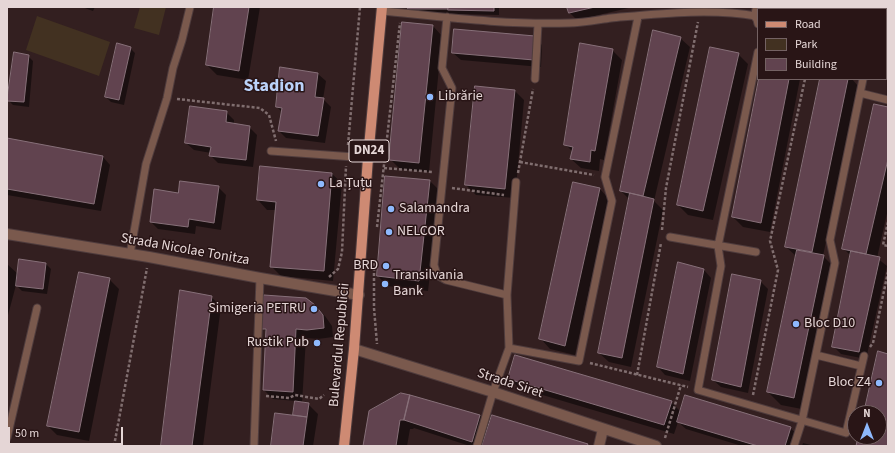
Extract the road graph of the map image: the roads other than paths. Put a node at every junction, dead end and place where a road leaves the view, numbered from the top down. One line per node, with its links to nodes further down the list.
1 (190, 7): 19 (lane)
2 (382, 9): 4 (lane); 13 (main road, Bulevardul Republicii / DN24)
3 (757, 16): 5 (lane)
4 (447, 17): 6 (lane); 22 (lane)
5 (638, 17): 6 (lane); 24 (lane)
6 (538, 24): 8 (lane)
7 (757, 57): 17 (lane)
8 (535, 79)
9 (863, 80): 10 (lane)
10 (860, 93): 11 (lane); 26 (lane)
11 (888, 100)
12 (274, 151): 13 (lane)
13 (368, 162): 21 (main road, Bulevardul Republicii / DN24)
14 (516, 182): 22 (lane)
15 (7, 234): 19 (street, Strada Nicolae Tonitza)
16 (670, 237): 17 (lane)
17 (718, 246): 18 (lane); 30 (lane)
18 (756, 252)
19 (130, 254): 20 (street, Strada Nicolae Tonitza)
20 (260, 278): 21 (street, Strada Nicolae Tonitza); 34 (lane)
21 (359, 295): 25 (main road, Bulevardul Republicii / DN24)
22 (507, 295): 24 (lane)
23 (38, 308): 32 (lane)
24 (509, 348): 29 (lane)
25 (354, 349): 29 (street, Strada Siret); 35 (main road, Bulevardul Republicii / DN24)
26 (816, 355): 28 (lane); 30 (lane)
27 (864, 356): 28 (lane)
28 (861, 366): 30 (lane)
29 (493, 392): 31 (street, Strada Siret); 36 (lane)
30 (802, 420): 38 (lane)
31 (603, 430): 33 (street, Strada Siret); 37 (street)
32 (7, 438)
33 (660, 443)
34 (254, 446)
35 (344, 446)
36 (477, 446)
37 (599, 446)
38 (794, 446)

